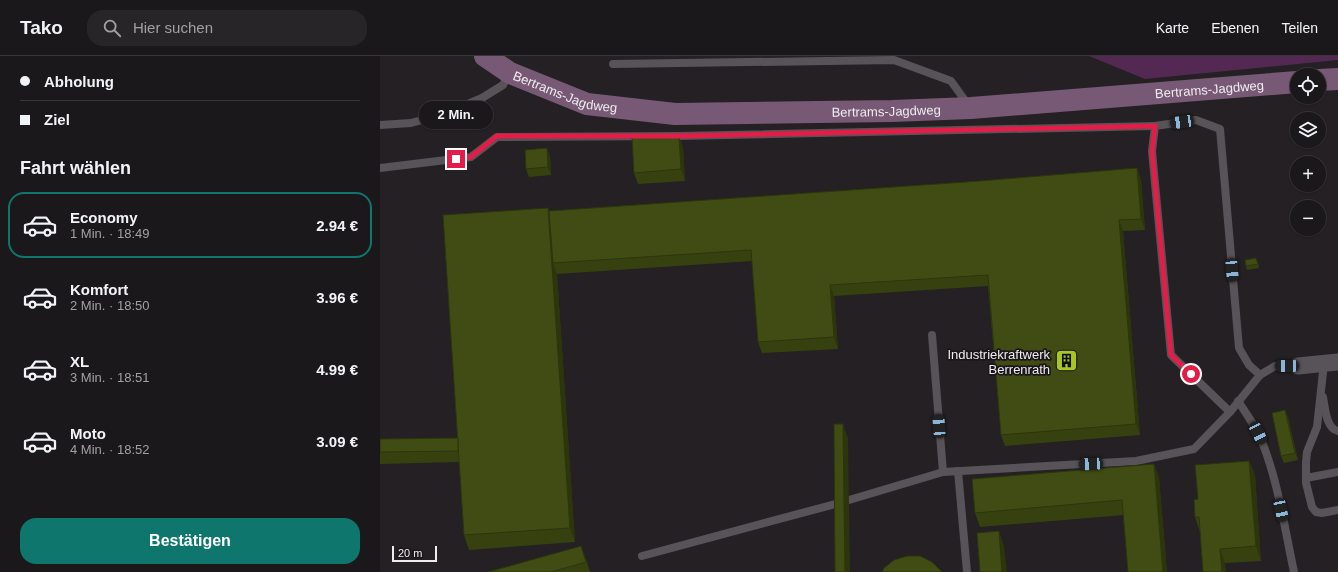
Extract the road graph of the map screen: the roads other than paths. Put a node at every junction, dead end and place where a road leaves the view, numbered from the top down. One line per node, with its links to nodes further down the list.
1 (485, 56): 3 (main road, Bertrams-Jagdweg)
2 (613, 64): 7 (lane)
3 (510, 73): 7 (main road, Bertrams-Jagdweg); 8 (lane)
4 (1338, 79): 5 (main road)
5 (1326, 80)
6 (1290, 83): 7 (main road, Bertrams-Jagdweg)
7 (971, 108)
8 (380, 125)
9 (1155, 126): 10 (lane); 14 (lane); 17 (lane)
10 (380, 168)
11 (932, 335): 20 (lane)
12 (1331, 363): 13 (street); 15 (lane)
13 (1298, 366): 14 (lane)
14 (1260, 375): 16 (lane)
15 (1321, 390): 18 (lane); 22 (lane)
16 (1238, 402): 17 (lane); 26 (lane)
17 (1230, 412): 19 (lane)
18 (1338, 431)
19 (958, 471): 20 (lane); 25 (lane)
20 (943, 472): 24 (lane)
21 (1338, 472): 22 (lane)
22 (1306, 478): 23 (lane)
23 (1338, 510)
24 (642, 556)
25 (967, 572)
26 (1294, 572)

